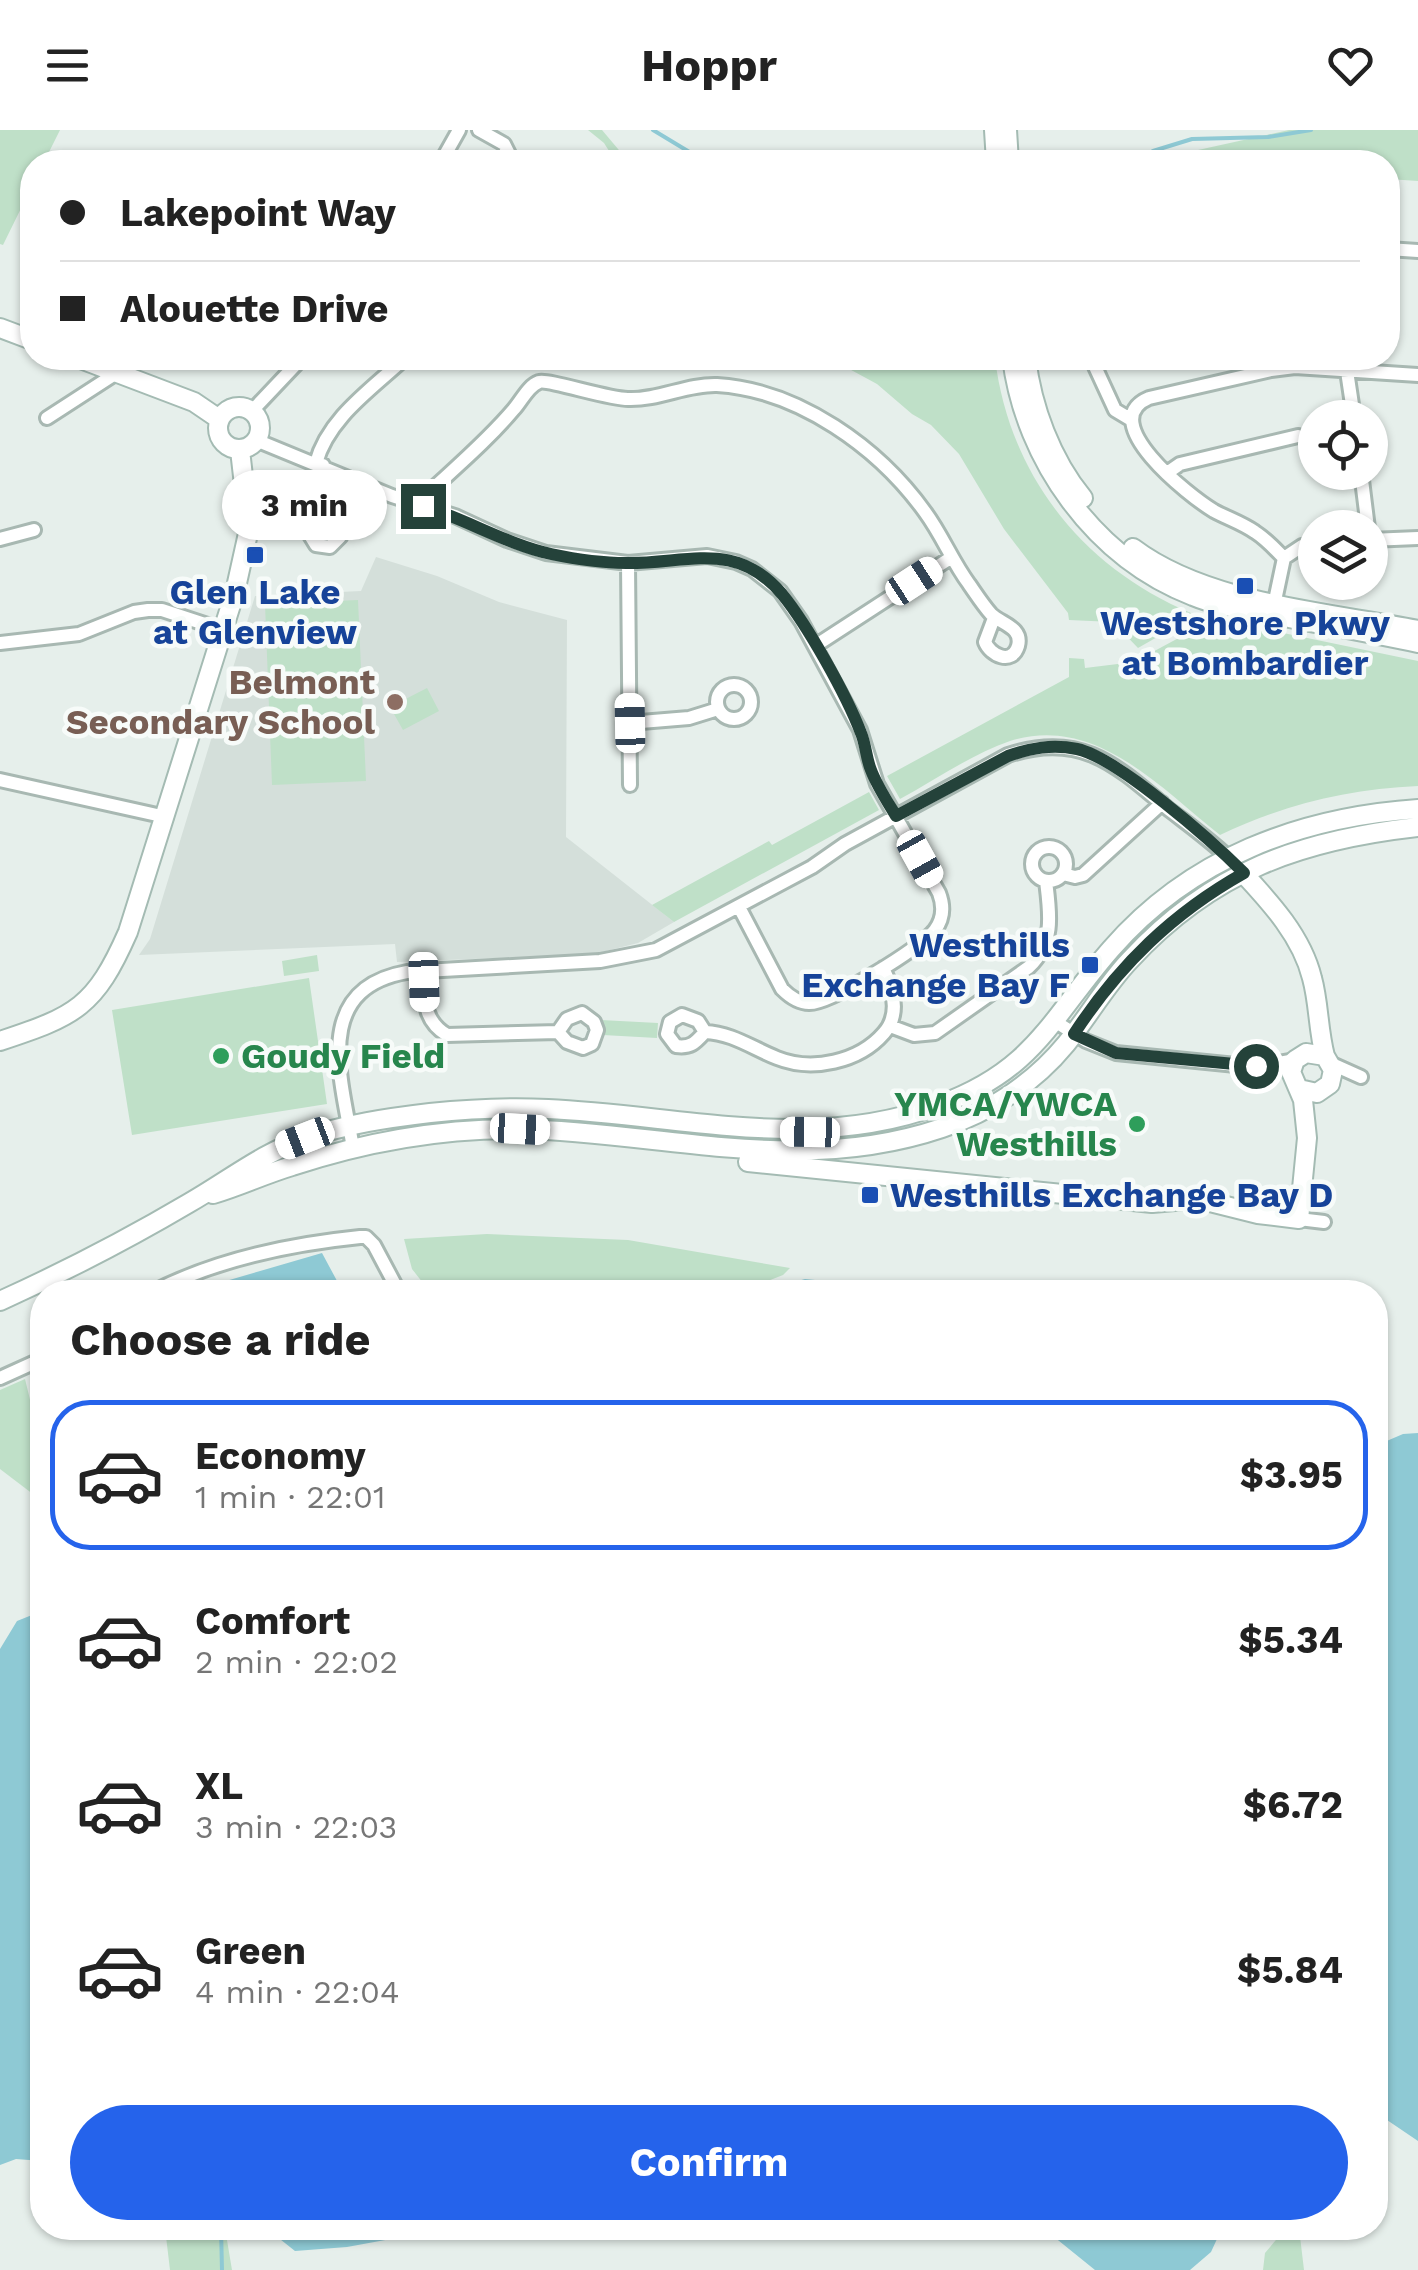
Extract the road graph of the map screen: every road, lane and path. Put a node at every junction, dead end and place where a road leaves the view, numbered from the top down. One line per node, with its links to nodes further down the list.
1 (479, 130): 2 (street)
2 (507, 150)
3 (112, 370): 12 (main road)
4 (291, 370): 15 (street)
5 (391, 370): 21 (street)
6 (1015, 370): 33 (main road)
7 (1028, 370): 33 (main road)
8 (1096, 370): 17 (street)
9 (1271, 370): 17 (street)
10 (1334, 370): 11 (street)
11 (1347, 371): 13 (street); 14 (street)
12 (118, 372): 16 (street); 18 (main road)
13 (1418, 375)
14 (1351, 400)
15 (252, 412): 18 (main road); 20 (main road)
16 (46, 418)
17 (1130, 418): 22 (street)
18 (220, 419): 20 (main road)
19 (1298, 436): 22 (street)
20 (248, 445): 21 (street); 35 (main road)
21 (320, 464): 23 (street); 24 (street)
22 (1166, 473): 31 (street)
23 (423, 506): 30 (street); 32 (street)
24 (322, 511)
25 (34, 530): 27 (street)
26 (1418, 538): 28 (street)
27 (0, 539)
28 (1388, 539)
29 (1298, 549): 31 (street)
30 (952, 557): 34 (street); 39 (street)
31 (1284, 558): 33 (street)
32 (628, 563): 39 (street); 41 (street)
33 (1273, 608): 36 (main road); 38 (main road)
34 (994, 618)
35 (224, 630): 37 (street); 47 (main road)
36 (1418, 630)
37 (0, 643)
38 (1418, 643)
39 (815, 646): 46 (street)
40 (718, 709): 41 (street)
41 (630, 723): 43 (street)
42 (0, 780): 47 (street)
43 (630, 785)
44 (1162, 803): 46 (street); 49 (street); 51 (street)
45 (1418, 810): 49 (main road)
46 (896, 816): 53 (street); 54 (street)
47 (166, 818): 62 (main road)
48 (1418, 827): 50 (main road)
49 (1228, 856): 50 (street); 57 (main road)
50 (1244, 873): 56 (main road); 61 (main road)
51 (1063, 874): 52 (street); 52 (street)
52 (1046, 881): 58 (street)
53 (738, 907): 54 (street); 55 (street)
54 (883, 968): 58 (street)
55 (424, 972): 59 (street); 66 (street)
56 (1316, 1014): 63 (main road); 64 (main road)
57 (1056, 1022): 61 (street); 66 (main road)
58 (890, 1026): 60 (street)
59 (558, 1032)
60 (704, 1032)
61 (1074, 1034): 64 (street); 67 (main road)
62 (0, 1041)
63 (1329, 1060): 64 (main road); 65 (main road); 65 (street)
64 (1298, 1070): 65 (main road); 68 (main road)
65 (1326, 1088): 68 (main road)
66 (350, 1126): 69 (street); 70 (main road)
67 (564, 1132): 69 (main road); 71 (main road)
68 (1307, 1138): 71 (main road)
69 (354, 1148): 70 (main road)
70 (193, 1201): 73 (main road)
71 (1299, 1219): 72 (street)
72 (1324, 1222)
73 (41, 1280)
74 (183, 1280): 75 (street)
75 (394, 1280)
76 (30, 1285): 77 (main road)
77 (0, 1301)
78 (30, 1364): 79 (street)
79 (0, 1378)

